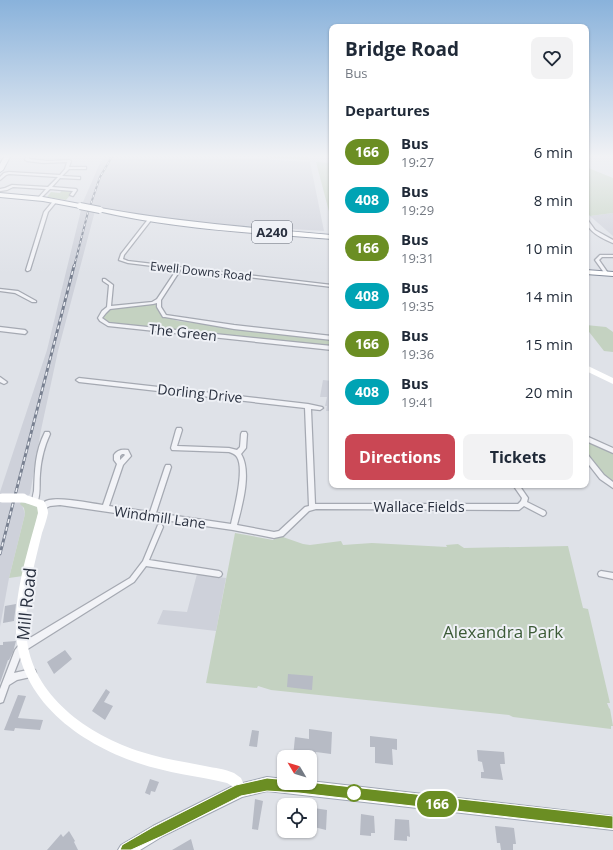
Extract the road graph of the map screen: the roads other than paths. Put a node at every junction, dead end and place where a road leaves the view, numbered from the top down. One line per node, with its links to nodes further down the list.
1 (14, 195): 3 (highway, A240)
2 (43, 195): 3 (street)
3 (40, 198): 4 (highway, A240)
4 (55, 201): 5 (highway, A240, bridge); 11 (street)
5 (150, 219): 7 (highway, A240); 10 (street, Ewell Downs Road)
6 (589, 224): 8 (street)
7 (329, 237)
8 (613, 242)
9 (613, 256): 13 (street)
10 (180, 268): 15 (street, Ewell Downs Road); 17 (street, The Green)
11 (28, 270)
12 (589, 272): 13 (highway)
13 (609, 273)
14 (104, 280): 19 (street)
15 (329, 286)
16 (0, 290): 18 (street)
17 (159, 300): 19 (street, The Green); 22 (street, The Green)
18 (34, 301)
19 (109, 308): 23 (street, The Green)
20 (0, 329): 21 (street)
21 (25, 332)
22 (329, 338)
23 (329, 348)
24 (589, 370): 26 (main road)
25 (79, 380): 27 (street, Dorling Drive)
26 (613, 382)
27 (308, 406): 28 (street, Dorling Drive); 43 (street)
28 (320, 408)
29 (179, 430): 34 (street)
30 (48, 434): 42 (street)
31 (244, 434): 34 (street)
32 (589, 439): 33 (street)
33 (613, 451)
34 (238, 454): 48 (street)
35 (589, 461): 38 (street)
36 (120, 464): 44 (street)
37 (168, 467): 46 (street)
38 (613, 485)
39 (518, 488): 41 (street)
40 (1, 498): 42 (main road, Windmill Lane, bridge)
41 (523, 503): 43 (street, Wallace Fields); 45 (street)
42 (38, 504): 44 (street, Windmill Lane); 53 (main road, Mill Road)
43 (312, 506): 48 (street, Windmill Lane)
44 (104, 509): 46 (street, Windmill Lane)
45 (543, 513)
46 (152, 515): 48 (street, Windmill Lane)
47 (160, 527): 49 (street)
48 (233, 527)
49 (145, 563): 50 (street); 53 (street)
50 (219, 574)
51 (601, 574): 52 (street)
52 (613, 576)
53 (23, 647): 54 (main road); 55 (street, Mill Road)
54 (32, 673): 55 (street); 57 (main road)
55 (6, 683): 56 (street, Mill Road)
56 (0, 699)
57 (240, 790): 58 (main road); 59 (main road)
58 (613, 822)
59 (126, 850)

